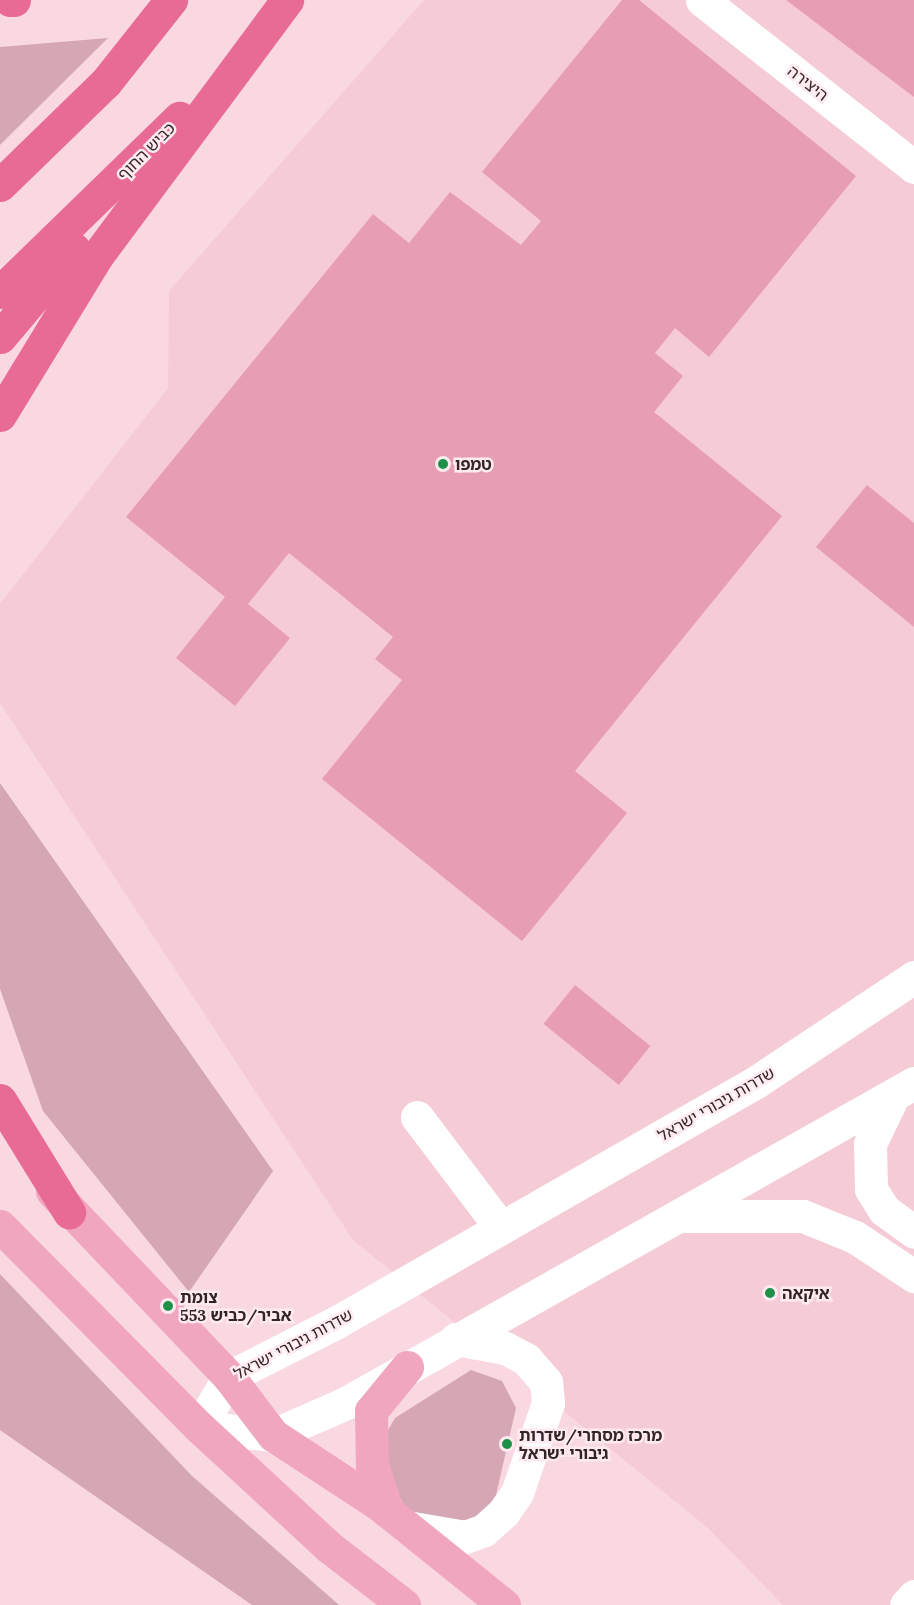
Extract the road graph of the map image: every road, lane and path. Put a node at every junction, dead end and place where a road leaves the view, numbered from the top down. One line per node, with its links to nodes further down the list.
1 (171, 0): 7 (highway)
2 (280, 0): 5 (highway, כביש החוף)
3 (287, 0): 10 (highway)
4 (702, 0): 6 (street, היצירה)
5 (208, 90): 8 (highway, כביש החוף); 9 (highway)
6 (914, 167)
7 (0, 185)
8 (0, 292)
9 (0, 337)
10 (0, 415)
11 (914, 977): 19 (street, שדרות גיבורי ישראל)
12 (903, 1090): 17 (street); 20 (street)
13 (0, 1100): 16 (highway)
14 (417, 1117): 19 (street)
15 (0, 1126): 16 (main road)
16 (69, 1212): 24 (main road)
17 (684, 1216): 21 (street); 22 (street)
18 (0, 1226): 25 (main road)
19 (501, 1228): 24 (street, שדרות גיבורי ישראל)
20 (914, 1233)
21 (914, 1276)
22 (456, 1339): 23 (street); 27 (street)
23 (407, 1367): 26 (street); 27 (main road)
24 (229, 1377): 25 (street, שדרות גיבורי ישראל); 26 (main road)
25 (199, 1427): 26 (street); 29 (main road)
26 (273, 1435): 27 (main road)
27 (397, 1519): 30 (main road)
28 (914, 1596): 31 (street)
29 (404, 1605)
30 (504, 1605)
31 (906, 1605)

